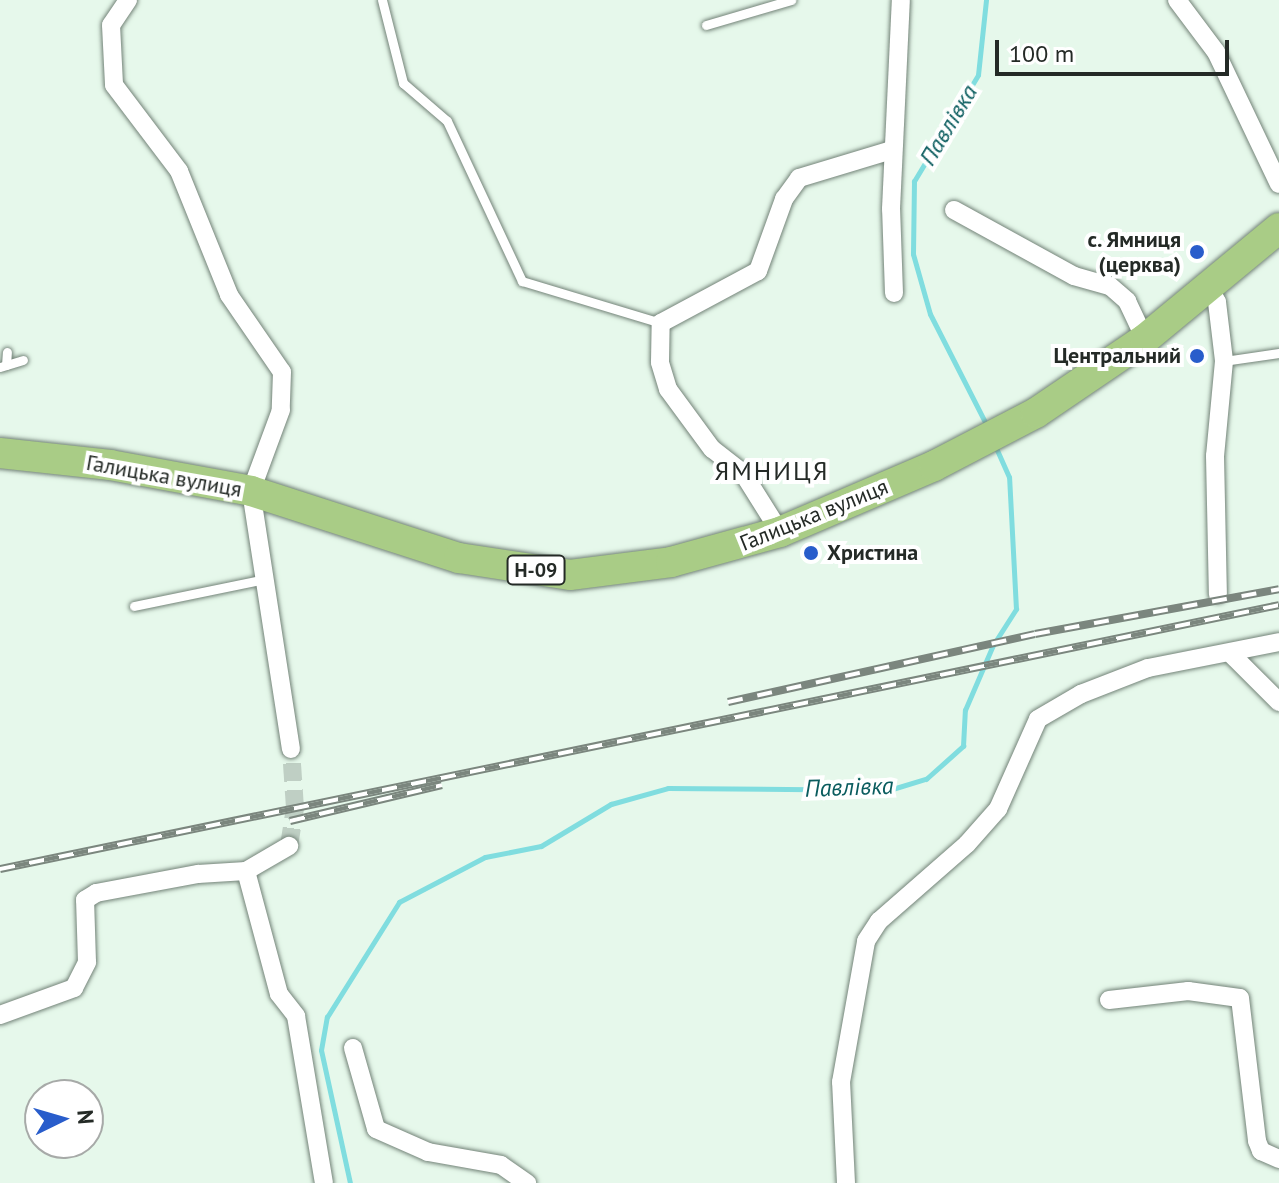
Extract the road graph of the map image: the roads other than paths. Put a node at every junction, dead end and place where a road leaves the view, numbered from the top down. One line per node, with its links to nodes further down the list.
1 (128, 0): 21 (street)
2 (382, 0): 13 (lane)
3 (791, 0): 6 (lane)
4 (901, 0): 7 (street)
5 (1177, 0): 8 (street)
6 (706, 25)
7 (892, 150): 12 (street); 13 (street)
8 (1279, 184)
9 (954, 210): 14 (street)
10 (1279, 228): 11 (main road, Галицька вулиця / Н-09)
11 (1209, 287): 14 (main road, Галицька вулиця / Н-09); 18 (street)
12 (894, 293)
13 (661, 323): 22 (street)
14 (1145, 339): 22 (main road, Галицька вулиця / Н-09)
15 (7, 352): 19 (lane)
16 (1279, 353): 18 (lane)
17 (23, 360): 19 (lane)
18 (1224, 361): 24 (street)
19 (3, 366)
20 (0, 453): 21 (main road, Галицька вулиця / Н-09)
21 (251, 491): 22 (main road, Галицька вулиця / Н-09); 23 (street)
22 (780, 532)
23 (266, 579): 25 (lane); 29 (street)
24 (1218, 594)
25 (134, 606)
26 (1279, 642): 27 (street)
27 (1231, 654): 28 (street); 38 (street)
28 (1279, 702)
29 (291, 749)
30 (289, 846): 31 (street)
31 (246, 871): 33 (street); 36 (street)
32 (1109, 1000): 35 (street)
33 (0, 1015)
34 (353, 1048): 37 (street)
35 (1279, 1159)
36 (324, 1183)
37 (527, 1183)
38 (846, 1183)

